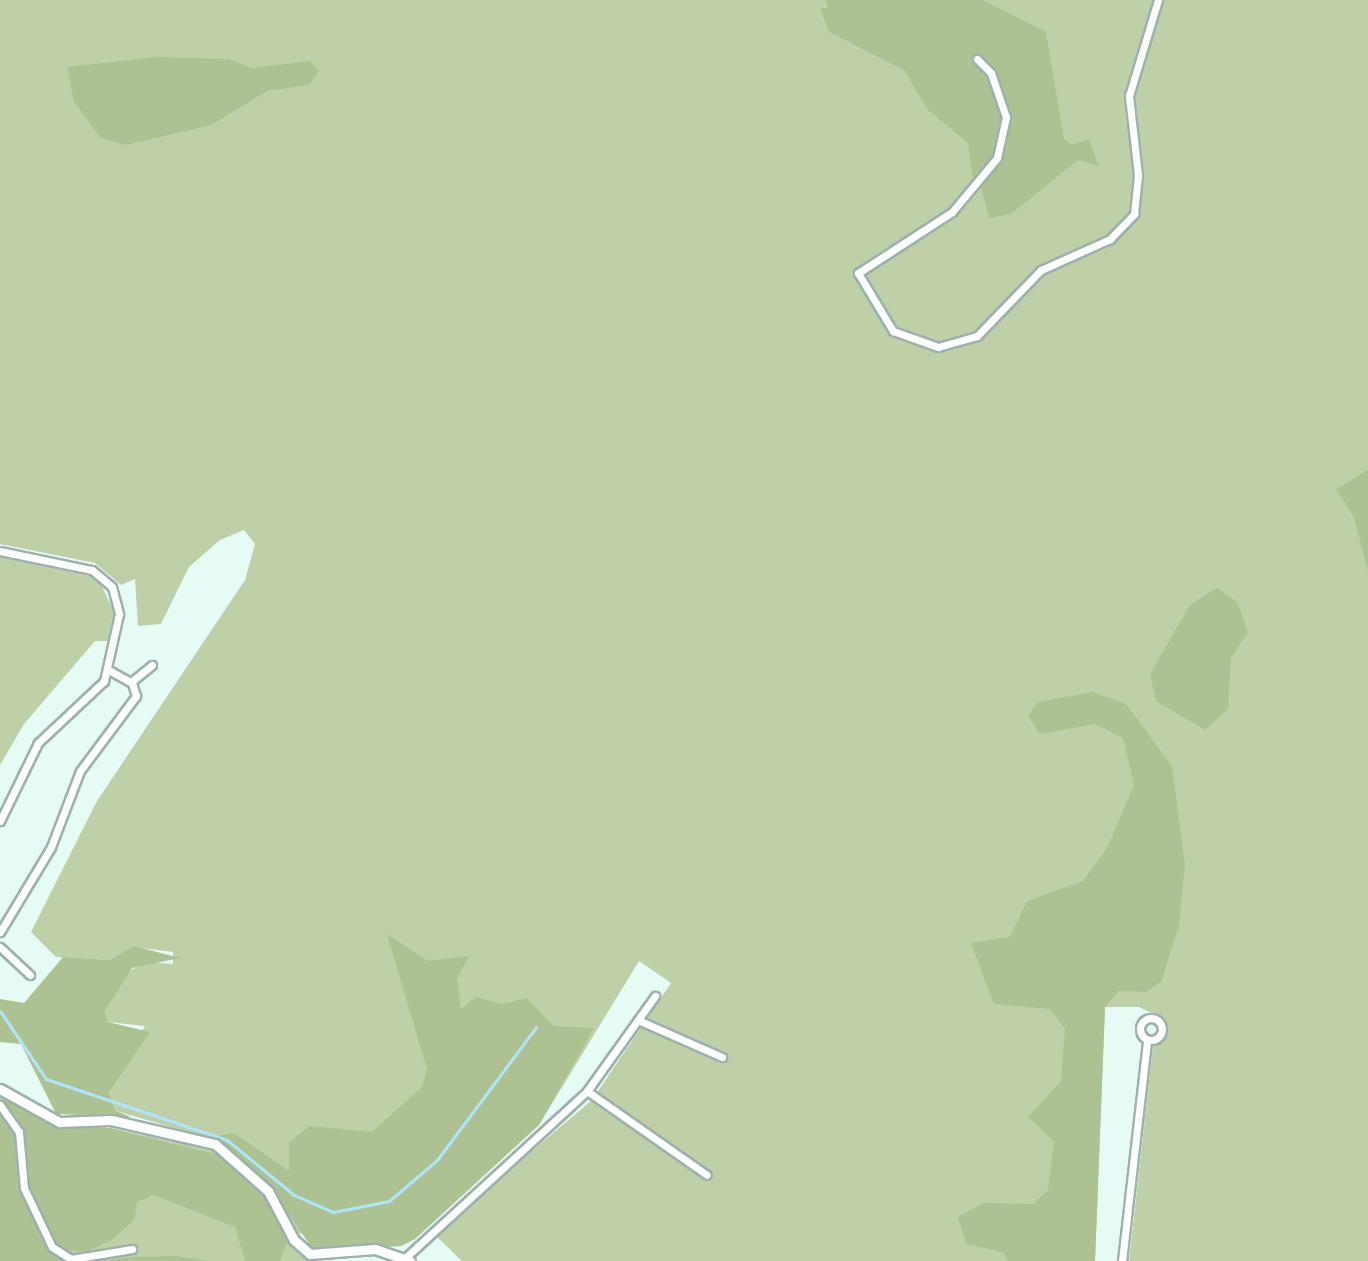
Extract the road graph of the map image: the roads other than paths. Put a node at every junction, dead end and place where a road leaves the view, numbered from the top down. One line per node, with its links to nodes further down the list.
1 (1158, 0): 2 (street)
2 (977, 59)
3 (0, 551): 5 (street)
4 (152, 665): 6 (street)
5 (109, 670): 6 (street); 7 (street)
6 (131, 682): 8 (street)
7 (0, 821)
8 (0, 932)
9 (0, 947): 10 (street)
10 (30, 975)
11 (655, 996): 12 (street)
12 (638, 1020): 14 (street); 16 (street)
13 (1147, 1040): 21 (street)
14 (722, 1057)
15 (0, 1089): 20 (street)
16 (587, 1091): 18 (street); 20 (street)
17 (0, 1105): 19 (street)
18 (707, 1175)
19 (132, 1249)
20 (408, 1259)
21 (1122, 1261)

